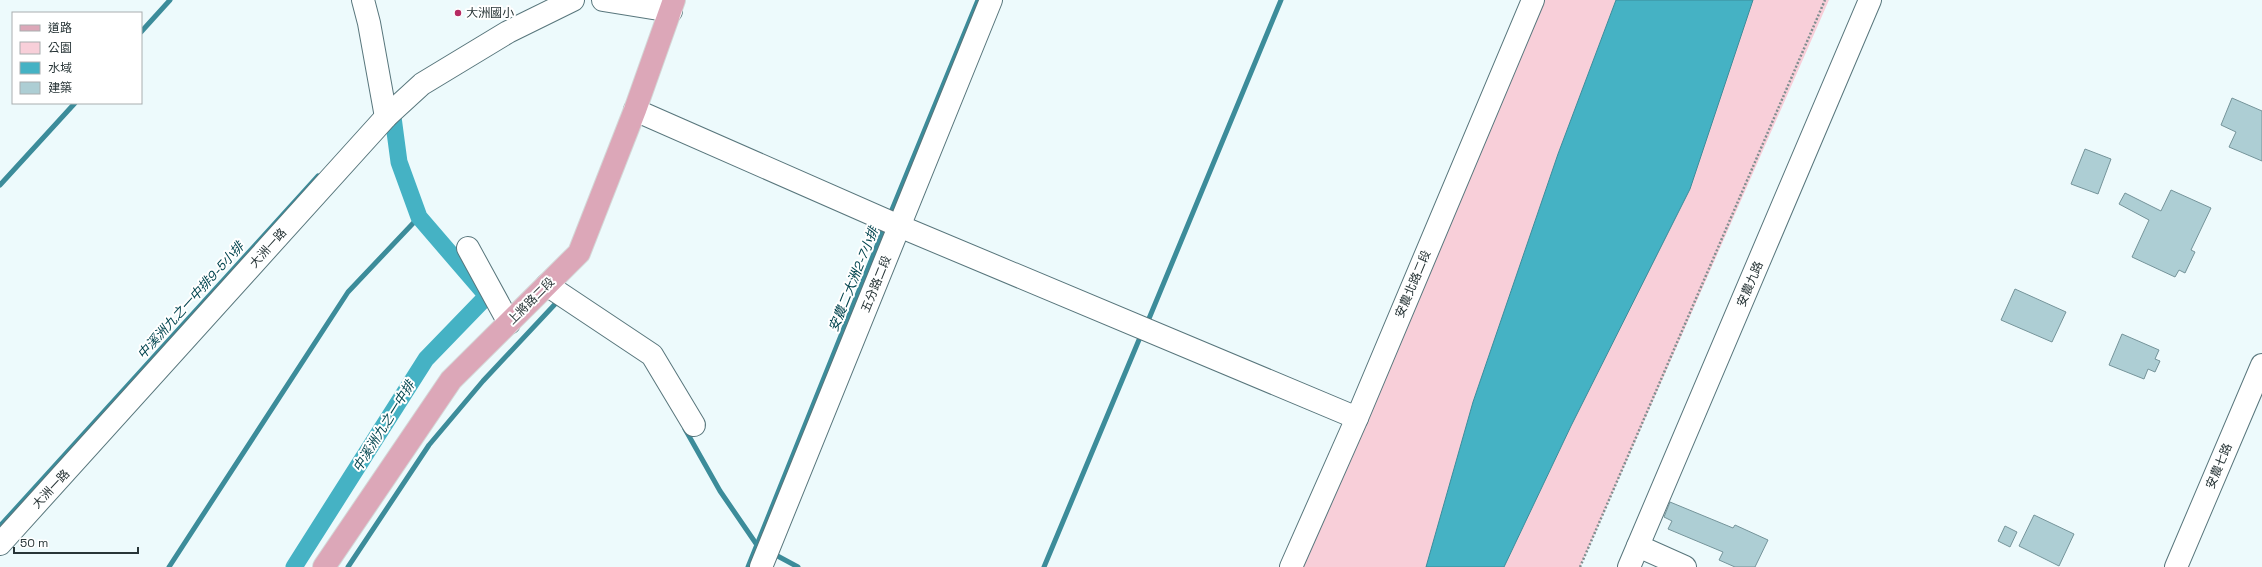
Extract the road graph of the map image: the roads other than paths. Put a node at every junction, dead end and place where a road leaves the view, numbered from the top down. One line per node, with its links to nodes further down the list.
1 (363, 0): 9 (street)
2 (573, 0): 9 (street, 大洲一路)
3 (603, 0): 7 (street)
4 (991, 0): 10 (street, 五分路二段)
5 (1533, 0): 15 (street, 安農北路二段)
6 (1870, 0): 18 (street, 安農九路)
7 (673, 5): 8 (main road, 上將路二段)
8 (635, 110): 10 (street); 12 (main road, 上將路二段)
9 (386, 117): 17 (street, 大洲一路)
10 (899, 226): 15 (street); 20 (street, 五分路二段)
11 (468, 248): 13 (street)
12 (547, 285): 13 (main road, 上將路二段); 16 (street)
13 (509, 323): 19 (main road, 上將路二段)
14 (2262, 365): 24 (street, 安農七路)
15 (1357, 418): 21 (street, 安農北路二段)
16 (694, 425)
17 (0, 544)
18 (1638, 546): 22 (street, 安農九路); 23 (street)
19 (324, 567)
20 (761, 567)
21 (1291, 567)
22 (1628, 567)
23 (1685, 567)
24 (2176, 567)

